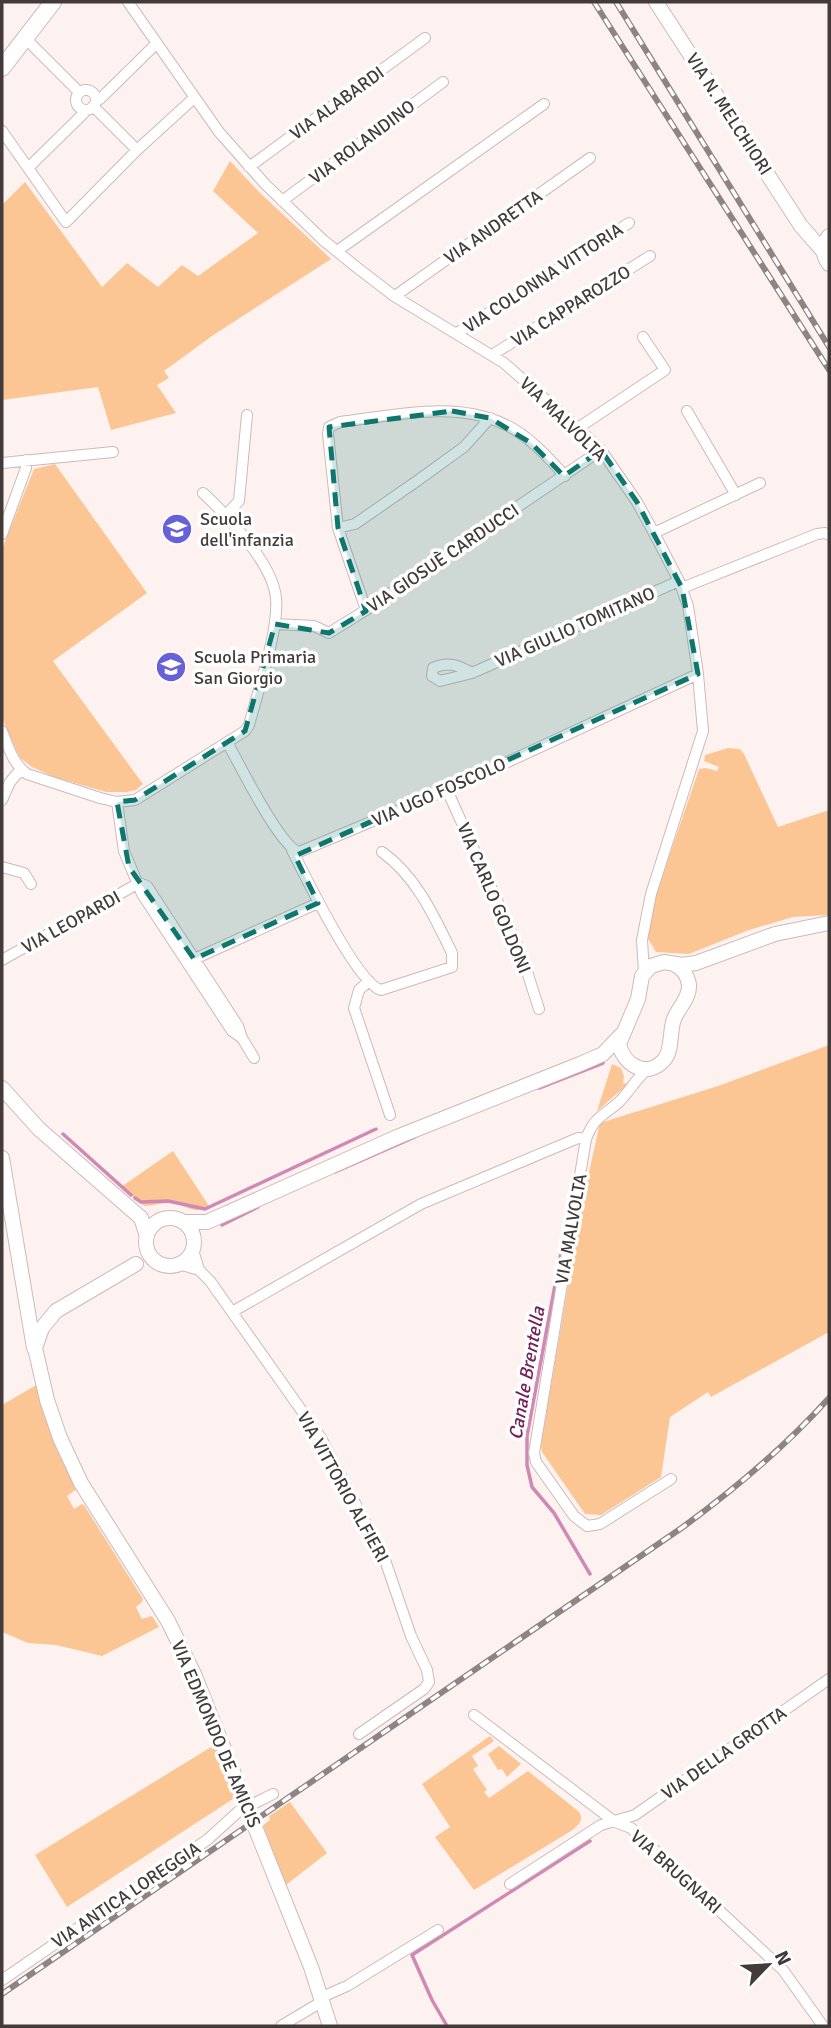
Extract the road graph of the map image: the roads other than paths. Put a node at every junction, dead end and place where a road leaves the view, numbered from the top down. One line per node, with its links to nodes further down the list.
1 (52, 2): 4 (main road)
2 (128, 2): 6 (street, VIA MALVOLTA)
3 (656, 2): 20 (street, VIA N. MELCHIORI)
4 (24, 37): 7 (main road); 9 (street)
5 (425, 38): 17 (street, VIA ALABARDI)
6 (157, 43): 10 (street, VIA MALVOLTA); 12 (street)
7 (2, 68)
8 (443, 82): 18 (street, VIA ROLANDINO)
9 (79, 92): 12 (street); 12 (street)
10 (194, 98): 14 (street); 17 (street, VIA MALVOLTA)
11 (544, 104): 22 (street)
12 (91, 105): 14 (street); 16 (street)
13 (2, 131): 16 (street)
14 (137, 150): 16 (street)
15 (590, 158): 25 (street, VIA ANDRETTA)
16 (29, 167)
17 (249, 167): 18 (street, VIA MALVOLTA)
18 (282, 201): 22 (street, VIA MALVOLTA)
19 (629, 223): 26 (street, VIA COLONNA VITTORIA)
20 (801, 226): 21 (street); 24 (street, VIA N. MELCHIORI)
21 (829, 236): 24 (street)
22 (337, 251): 25 (street, VIA MALVOLTA)
23 (650, 256): 28 (street, VIA CAPPAROZZO)
24 (826, 258)
25 (395, 296): 26 (street, VIA MALVOLTA)
26 (457, 333): 28 (street, VIA MALVOLTA)
27 (643, 337): 32 (street)
28 (492, 355): 32 (street, VIA MALVOLTA)
29 (687, 411): 40 (street)
30 (247, 415): 41 (street)
31 (490, 418): 37 (street); 42 (street); 42 (street)
32 (578, 428): 33 (street, VIA MALVOLTA)
33 (601, 450): 37 (street, VIA GIOSUÈ CARDUCCI); 43 (street, VIA MALVOLTA)
34 (113, 452): 35 (street)
35 (26, 460): 36 (street); 44 (street)
36 (2, 463)
37 (565, 476): 47 (street, VIA GIOSUÈ CARDUCCI)
38 (760, 484): 40 (street)
39 (203, 493): 41 (street)
40 (736, 495): 43 (street)
41 (226, 515): 48 (street)
42 (338, 528): 47 (street)
43 (654, 533): 46 (street, VIA MALVOLTA)
44 (2, 534)
45 (829, 535): 46 (street, VIA GIULIO TOMITANO)
46 (680, 585): 49 (street, VIA GIULIO TOMITANO); 50 (street, VIA MALVOLTA)
47 (366, 610): 48 (street, VIA GIOSUÈ CARDUCCI)
48 (275, 624): 52 (street)
49 (472, 673)
50 (698, 674): 54 (street, VIA UGO FOSCOLO); 64 (street, VIA MALVOLTA)
51 (2, 731): 53 (street)
52 (228, 744): 56 (street); 57 (street)
53 (21, 769): 55 (street); 56 (street)
54 (447, 790): 57 (street, VIA UGO FOSCOLO); 72 (street, VIA CARLO GOLDONI)
55 (2, 800)
56 (117, 802): 60 (street, VIA LEOPARDI)
57 (292, 850): 62 (street)
58 (382, 852): 70 (street)
59 (2, 867): 61 (street)
60 (139, 883): 65 (street, VIA LEOPARDI); 67 (street, VIA LEOPARDI)
61 (31, 884)
62 (318, 903): 67 (street); 70 (street)
63 (829, 923): 66 (street)
64 (642, 945): 68 (street); 69 (street, VIA MALVOLTA)
65 (2, 960)
66 (709, 960): 68 (street); 71 (street)
67 (191, 961): 75 (street, VIA LEOPARDI)
68 (669, 963): 69 (street); 71 (street)
69 (644, 972): 73 (street)
70 (369, 981): 81 (street)
71 (689, 983): 77 (street)
72 (539, 1009)
73 (621, 1035): 74 (street); 76 (street)
74 (603, 1054): 76 (street); 87 (street)
75 (254, 1058)
76 (625, 1060): 77 (street); 78 (street)
77 (649, 1068): 78 (street, VIA MALVOLTA)
78 (632, 1084): 82 (street, VIA MALVOLTA)
79 (2, 1088): 80 (street)
80 (9, 1106): 84 (street)
81 (390, 1115)
82 (586, 1139): 97 (street); 99 (street, VIA MALVOLTA)
83 (2, 1158): 95 (street, VIA EDMONDO DE AMICIS)
84 (141, 1218): 85 (street); 88 (street)
85 (163, 1219): 86 (street); 88 (street)
86 (184, 1222): 87 (street); 89 (street)
87 (207, 1222): 89 (street)
88 (146, 1240): 90 (street); 91 (street)
89 (193, 1247): 92 (street); 93 (street, VIA VITTORIO ALFIERI)
90 (156, 1262): 91 (street); 92 (street)
91 (136, 1264): 94 (street)
92 (179, 1264): 93 (street)
93 (200, 1270): 97 (street, VIA VITTORIO ALFIERI)
94 (86, 1295): 96 (street); 98 (street)
95 (26, 1299): 96 (street); 98 (street, VIA EDMONDO DE AMICIS)
96 (54, 1312): 98 (street)
97 (232, 1312): 102 (street, VIA VITTORIO ALFIERI)
98 (38, 1363): 104 (street, VIA EDMONDO DE AMICIS)
99 (671, 1479)
100 (829, 1679): 105 (street, VIA DELLA GROTTA)
101 (474, 1715): 105 (street, VIA BRUGNARI)
102 (359, 1734)
103 (273, 1794): 104 (street)
104 (247, 1807): 108 (street, VIA ANTICA LOREGGIA); 109 (street, VIA EDMONDO DE AMICIS)
105 (615, 1822): 106 (street, VIA DELLA GROTTA); 112 (street, VIA BRUGNARI)
106 (510, 1884)
107 (438, 1930): 109 (street)
108 (2, 1980)
109 (322, 1999): 110 (street); 111 (street, VIA EDMONDO DE AMICIS)
110 (281, 2026)
111 (330, 2026)
112 (823, 2026)

